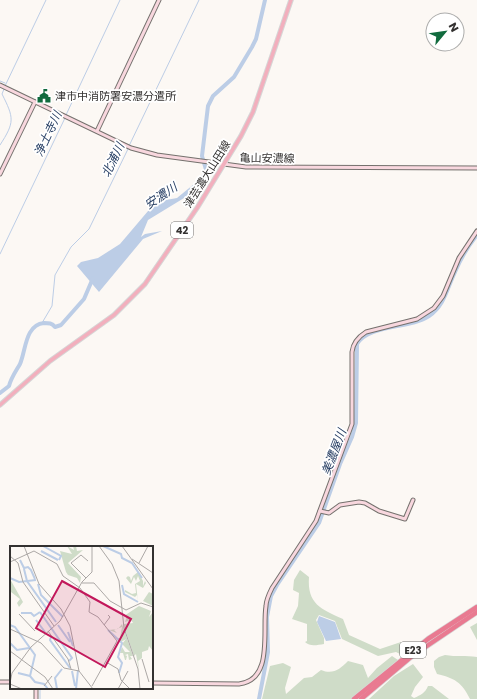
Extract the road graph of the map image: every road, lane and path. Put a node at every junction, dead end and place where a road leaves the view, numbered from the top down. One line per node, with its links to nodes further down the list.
1 (159, 0): 5 (street)
2 (291, 0): 6 (main road, 津芸濃大山田線 / 42)
3 (4, 86): 4 (street, 亀山安濃線)
4 (35, 102): 5 (street, 亀山安濃線); 8 (street)
5 (97, 131): 6 (street, 亀山安濃線)
6 (224, 165): 7 (street, 亀山安濃線); 10 (main road, 津芸濃大山田線 / 42)
7 (477, 168)
8 (0, 174)
9 (477, 231): 12 (street)
10 (0, 406)
11 (413, 500): 12 (street)
12 (321, 511): 15 (street)
13 (477, 607): 16 (highway, E23)
14 (477, 612): 17 (highway, E23)
15 (153, 683)
16 (354, 699)
17 (361, 699)

